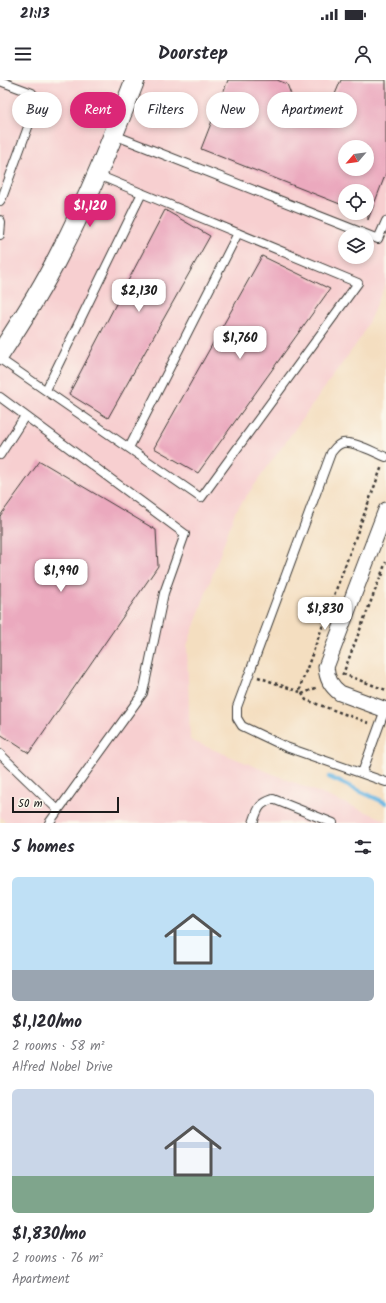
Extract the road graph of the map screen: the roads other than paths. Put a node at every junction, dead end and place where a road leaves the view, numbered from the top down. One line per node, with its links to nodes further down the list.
1 (135, 80): 3 (street)
2 (0, 81): 6 (lane)
3 (114, 135): 4 (street); 8 (lane)
4 (98, 175): 5 (lane); 11 (street)
5 (142, 193): 9 (lane); 13 (lane)
6 (0, 201)
7 (0, 220): 10 (lane)
8 (386, 221)
9 (238, 233): 16 (lane); 16 (lane)
10 (0, 235)
11 (0, 354)
12 (0, 359): 13 (lane)
13 (46, 390): 16 (lane)
14 (0, 397): 15 (lane)
15 (25, 416): 17 (lane); 24 (lane)
16 (129, 448)
17 (0, 455)
18 (386, 456): 22 (lane)
19 (386, 510): 20 (street)
20 (386, 709): 22 (lane)
21 (0, 754): 24 (lane)
22 (362, 773): 23 (lane)
23 (386, 782)
24 (58, 810): 25 (lane)
25 (49, 823)
26 (252, 823): 27 (lane)
27 (333, 823)

